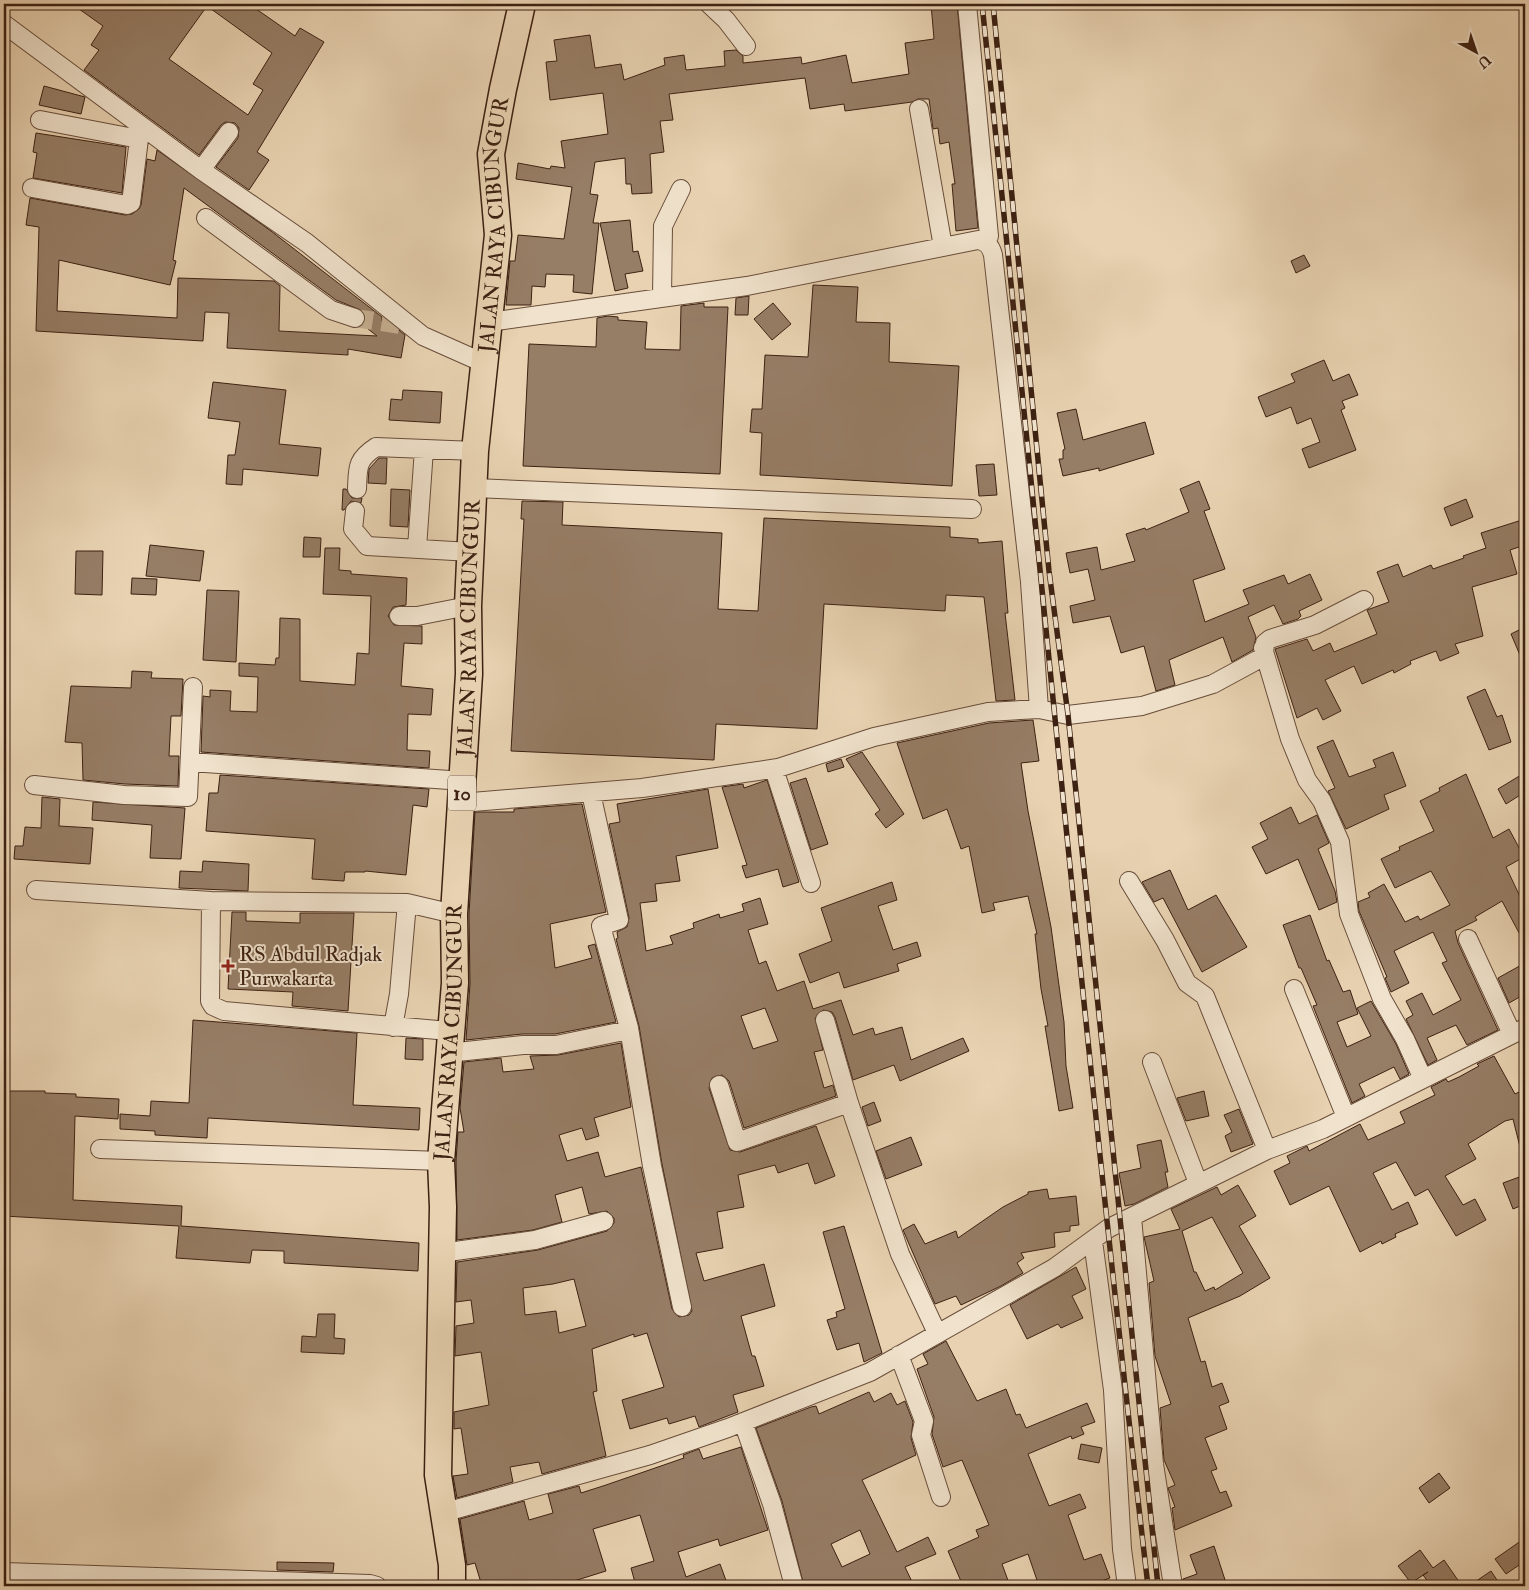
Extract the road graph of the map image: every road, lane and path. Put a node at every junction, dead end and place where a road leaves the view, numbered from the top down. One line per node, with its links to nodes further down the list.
1 (522, 4): 18 (highway, JALAN RAYA CIBUNGUR / 10)
2 (709, 4): 5 (street)
3 (967, 4): 14 (street)
4 (4, 24): 9 (street)
5 (746, 46)
6 (918, 109): 15 (street)
7 (40, 120): 9 (street)
8 (229, 132): 10 (street)
9 (141, 133): 10 (street); 11 (street)
10 (200, 170): 19 (street)
11 (32, 188)
12 (681, 188): 16 (street)
13 (206, 218): 17 (street)
14 (984, 241): 15 (street); 33 (street)
15 (943, 246): 16 (street)
16 (662, 297): 18 (street)
17 (355, 318)
18 (489, 322): 19 (highway, JALAN RAYA CIBUNGUR / 10)
19 (486, 364): 21 (highway, JALAN RAYA CIBUNGUR / 10)
20 (424, 449): 21 (street); 23 (street); 26 (street)
21 (475, 451): 22 (highway, JALAN RAYA CIBUNGUR / 10)
22 (474, 488): 24 (street); 27 (highway, JALAN RAYA CIBUNGUR / 10)
23 (357, 490)
24 (972, 509)
25 (355, 511): 26 (street)
26 (417, 548): 27 (street)
27 (471, 552): 29 (highway, JALAN RAYA CIBUNGUR / 10)
28 (1364, 600): 31 (street)
29 (468, 606): 30 (street); 37 (highway, JALAN RAYA CIBUNGUR / 10)
30 (399, 616)
31 (1263, 648): 33 (street); 53 (street)
32 (193, 686): 34 (street)
33 (1039, 709): 35 (street)
34 (190, 762): 36 (street); 37 (street)
35 (774, 769): 38 (street); 40 (street)
36 (34, 785)
37 (462, 792): 38 (street); 44 (highway, JALAN RAYA CIBUNGUR / 10)
38 (591, 793): 49 (street)
39 (1129, 881): 58 (street)
40 (811, 883)
41 (36, 890): 42 (street)
42 (211, 901): 43 (street); 48 (street)
43 (407, 903): 44 (street); 48 (street)
44 (454, 914): 51 (highway, JALAN RAYA CIBUNGUR / 10)
45 (1468, 939): 50 (street)
46 (1294, 989): 56 (street)
47 (825, 1020): 55 (street)
48 (393, 1027): 51 (street)
49 (630, 1030): 51 (street); 65 (street)
50 (1519, 1031): 53 (street)
51 (449, 1042): 59 (highway, JALAN RAYA CIBUNGUR / 10)
52 (1152, 1062): 60 (street)
53 (1423, 1079): 56 (street)
54 (719, 1085): 55 (street)
55 (849, 1103): 66 (street)
56 (1346, 1117): 58 (street)
57 (100, 1149): 59 (street)
58 (1267, 1150): 60 (street)
59 (441, 1160): 64 (highway, JALAN RAYA CIBUNGUR / 10)
60 (1198, 1183): 61 (street)
61 (1132, 1217): 63 (street); 76 (street)
62 (604, 1221): 64 (street)
63 (1093, 1241): 66 (street); 75 (street)
64 (441, 1253): 70 (highway, JALAN RAYA CIBUNGUR / 10)
65 (682, 1307)
66 (937, 1333): 67 (street)
67 (899, 1355): 68 (street); 69 (street)
68 (743, 1422): 70 (street); 74 (street)
69 (941, 1497)
70 (442, 1513): 73 (highway, JALAN RAYA CIBUNGUR / 10)
71 (4, 1572): 72 (street)
72 (377, 1586)
73 (452, 1586)
74 (794, 1586)
75 (1127, 1586)
76 (1173, 1586)

